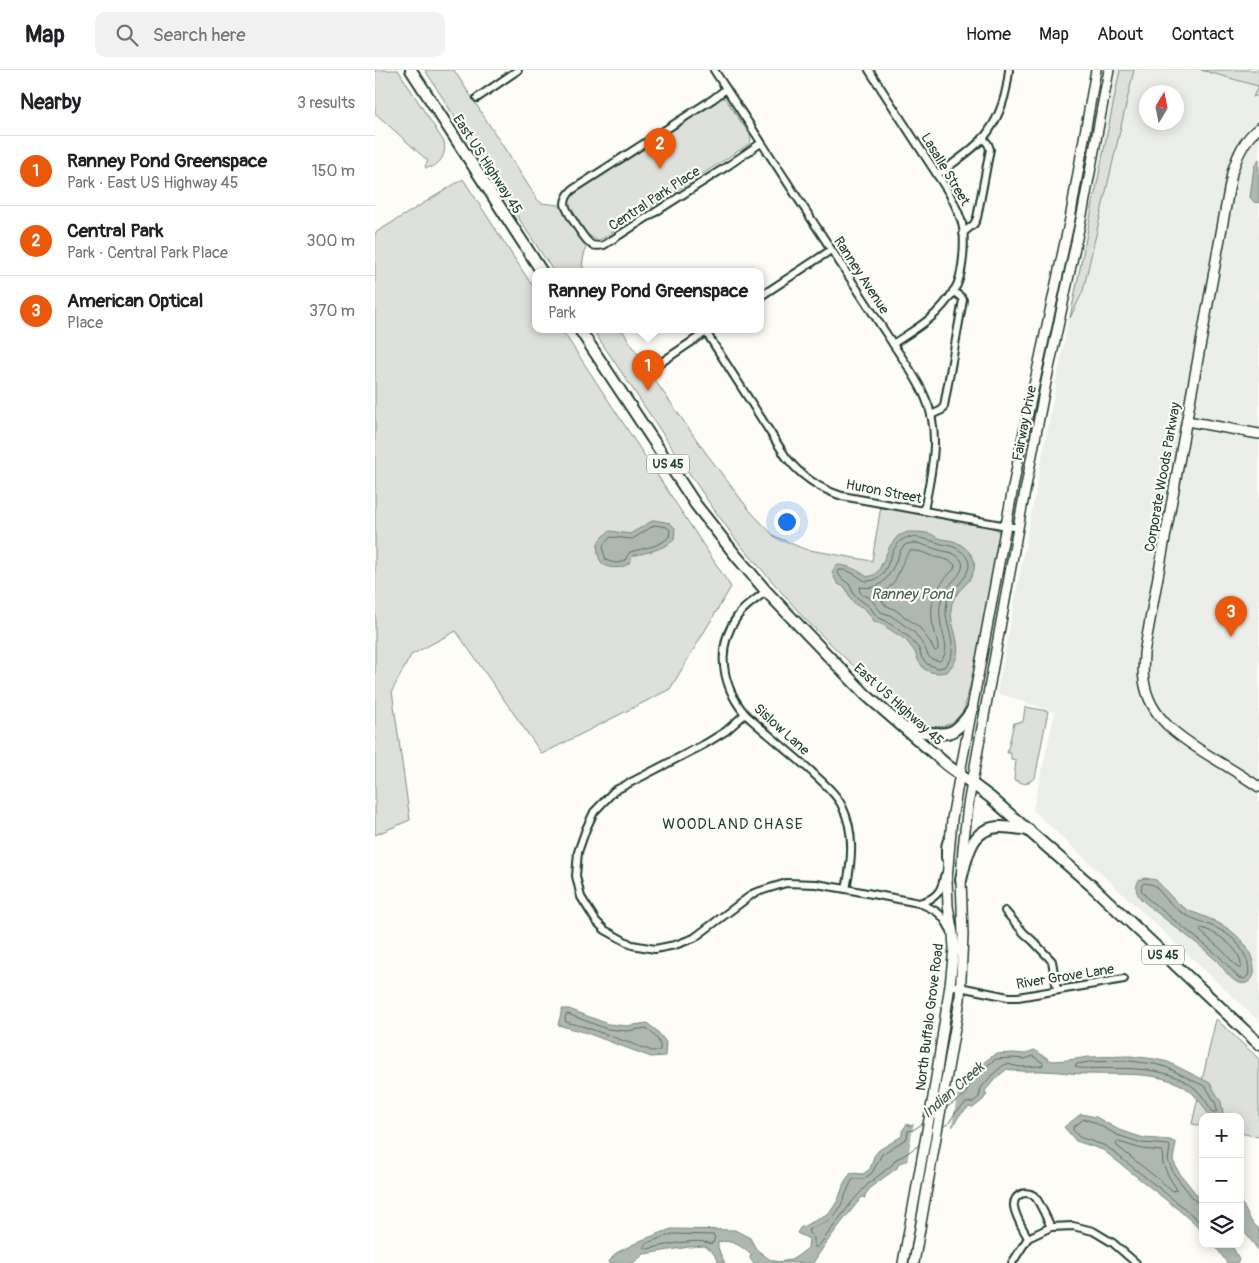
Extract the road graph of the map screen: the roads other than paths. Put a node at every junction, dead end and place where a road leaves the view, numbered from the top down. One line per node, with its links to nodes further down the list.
1 (411, 70): 16 (main road, East US Highway 45)
2 (519, 70): 9 (street)
3 (714, 70): 8 (street, Ranney Avenue)
4 (869, 70): 13 (street, Lasalle Street)
5 (1009, 70): 11 (street)
6 (1096, 70): 28 (main road, Fairway Drive)
7 (1109, 70): 29 (main road, Fairway Drive)
8 (726, 89): 12 (street, Ranney Avenue); 12 (street, Central Park Place)
9 (477, 98)
10 (1259, 128): 25 (main road, Corporate Woods Parkway)
11 (983, 138): 13 (street); 14 (street)
12 (761, 143): 15 (street, Ranney Avenue)
13 (937, 174): 14 (street, Lasalle Street)
14 (963, 233): 17 (street, Lasalle Street)
15 (831, 250): 18 (street); 22 (street, Ranney Avenue)
16 (539, 268)
17 (953, 291): 22 (street, Lasalle Street); 24 (street)
18 (764, 294)
19 (582, 333): 30 (main road, East US Highway 45 / US 45)
20 (704, 333): 23 (street)
21 (708, 333): 27 (street, Huron Street)
22 (893, 344): 24 (street, Ranney Avenue)
23 (653, 368)
24 (931, 416): 27 (street, Ranney Avenue)
25 (1187, 421): 26 (main road); 36 (main road, Corporate Woods Parkway)
26 (1259, 434)
27 (924, 511): 28 (street, Huron Street)
28 (1006, 526): 29 (street, Huron Street); 31 (main road, Fairway Drive)
29 (1017, 528): 35 (main road, Fairway Drive)
30 (766, 592): 32 (street, Sislow Lane); 33 (main road, East US Highway 45 / US 45)
31 (972, 710): 33 (main road); 34 (main road, Fairway Drive)
32 (745, 714): 40 (street, Sislow Lane); 40 (street)
33 (903, 727): 34 (main road, East US Highway 45 / US 45)
34 (960, 774): 35 (main road, East US Highway 45 / US 45); 38 (main road, North Buffalo Grove Road)
35 (972, 783): 37 (main road, East US Highway 45 / US 45); 39 (main road, North Buffalo Grove Road)
36 (1259, 786)
37 (1029, 830): 39 (main road); 48 (main road, East US Highway 45 / US 45)
38 (951, 834): 41 (street); 43 (main road, North Buffalo Grove Road)
39 (961, 880): 46 (main road, North Buffalo Grove Road)
40 (846, 889): 41 (street)
41 (919, 903): 43 (street)
42 (1005, 912): 47 (street)
43 (953, 934): 45 (main road, North Buffalo Grove Road)
44 (1124, 979): 47 (street, River Grove Lane)
45 (950, 985): 46 (street, River Grove Lane); 51 (main road, North Buffalo Grove Road)
46 (962, 988): 47 (street, River Grove Lane); 52 (main road, North Buffalo Grove Road)
47 (1057, 990)
48 (1259, 1044)
49 (1051, 1227): 50 (street); 50 (street); 54 (street)
50 (1028, 1238): 53 (street)
51 (903, 1263)
52 (914, 1263)
53 (1012, 1263)
54 (1136, 1263)

